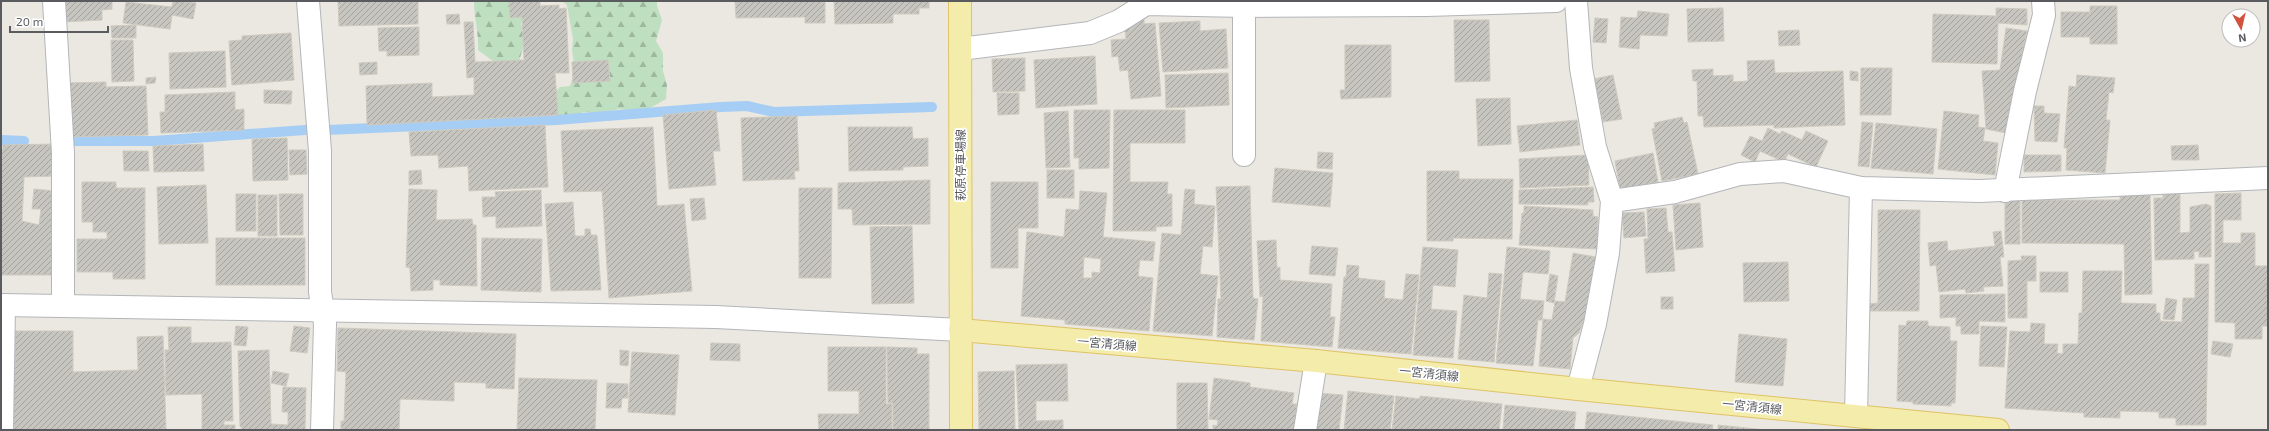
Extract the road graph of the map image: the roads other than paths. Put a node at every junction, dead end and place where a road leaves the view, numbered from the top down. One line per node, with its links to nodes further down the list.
1 (54, 1): 15 (street)
2 (308, 1): 16 (street)
3 (960, 1): 8 (main road, 萩原停車場線)
4 (1556, 1): 7 (street)
5 (1576, 1): 13 (street)
6 (2043, 1): 12 (street)
7 (1245, 4): 8 (street); 9 (street)
8 (960, 49): 17 (main road, 萩原停車場線)
9 (1244, 155)
10 (2268, 178): 12 (street)
11 (1861, 188): 12 (street); 13 (street); 20 (street)
12 (2005, 191)
13 (1612, 202): 19 (street)
14 (3, 305): 15 (street); 22 (street)
15 (64, 305): 16 (street)
16 (323, 309): 17 (street); 23 (street)
17 (960, 330): 18 (main road, 一宮清須線); 24 (main road)
18 (1316, 361): 19 (main road, 一宮清須線); 25 (street)
19 (1578, 389): 20 (main road, 一宮清須線)
20 (1856, 416): 21 (main road, 一宮清須線)
21 (1976, 429): 26 (main road, 一宮清須線)
22 (2, 430)
23 (322, 430)
24 (961, 430)
25 (1305, 430)
26 (1998, 430)

